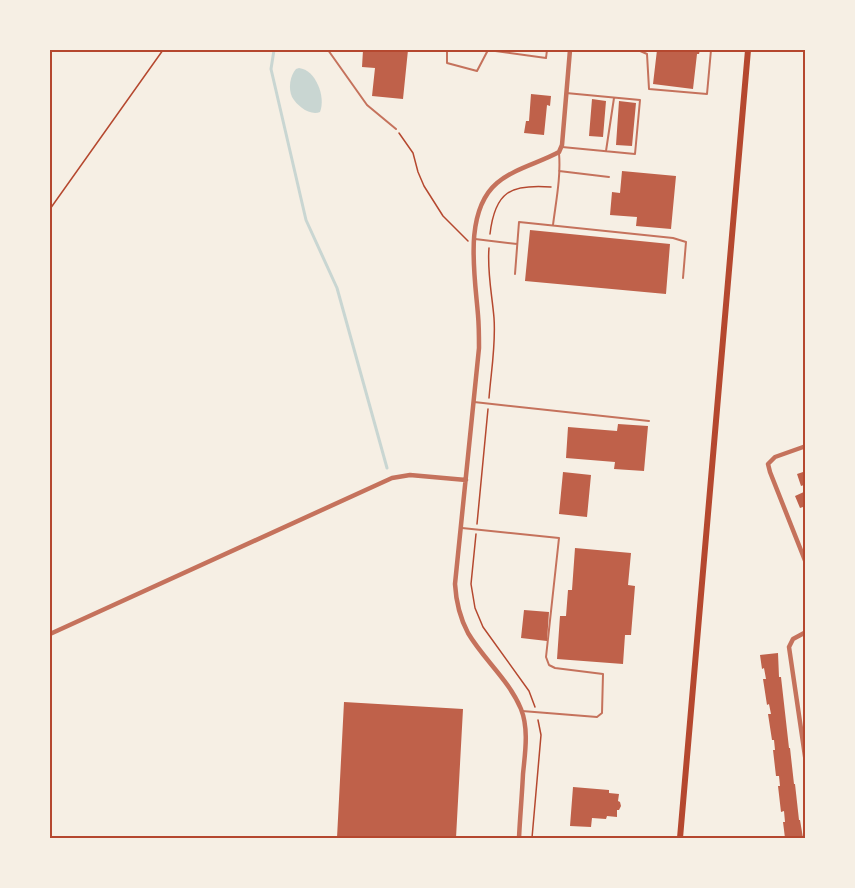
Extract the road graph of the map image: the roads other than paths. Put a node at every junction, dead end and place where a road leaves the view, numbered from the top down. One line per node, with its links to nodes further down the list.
1 (328, 50): 12 (lane)
2 (447, 50): 3 (lane)
3 (488, 50): 4 (lane)
4 (547, 50)
5 (560, 50): 6 (lane)
6 (570, 50): 10 (street)
7 (638, 50): 8 (lane)
8 (711, 50)
9 (748, 50): 33 (main road)
10 (566, 93): 11 (lane); 13 (street)
11 (614, 98): 14 (lane); 14 (lane)
12 (396, 129)
13 (560, 150): 14 (lane); 15 (lane); 18 (street)
14 (606, 151)
15 (559, 171): 16 (lane); 17 (lane)
16 (609, 177)
17 (554, 225): 19 (lane); 21 (lane)
18 (474, 242): 19 (lane); 22 (street)
19 (517, 244): 20 (lane)
20 (515, 274)
21 (683, 278)
22 (474, 402): 23 (lane); 25 (street)
23 (648, 421)
24 (806, 446): 27 (street)
25 (466, 480): 26 (street); 29 (street)
26 (461, 528): 30 (street); 30 (lane)
27 (806, 563)
28 (806, 632): 31 (street)
29 (50, 634)
30 (522, 711): 32 (street)
31 (806, 763)
32 (519, 838)
33 (680, 838)

